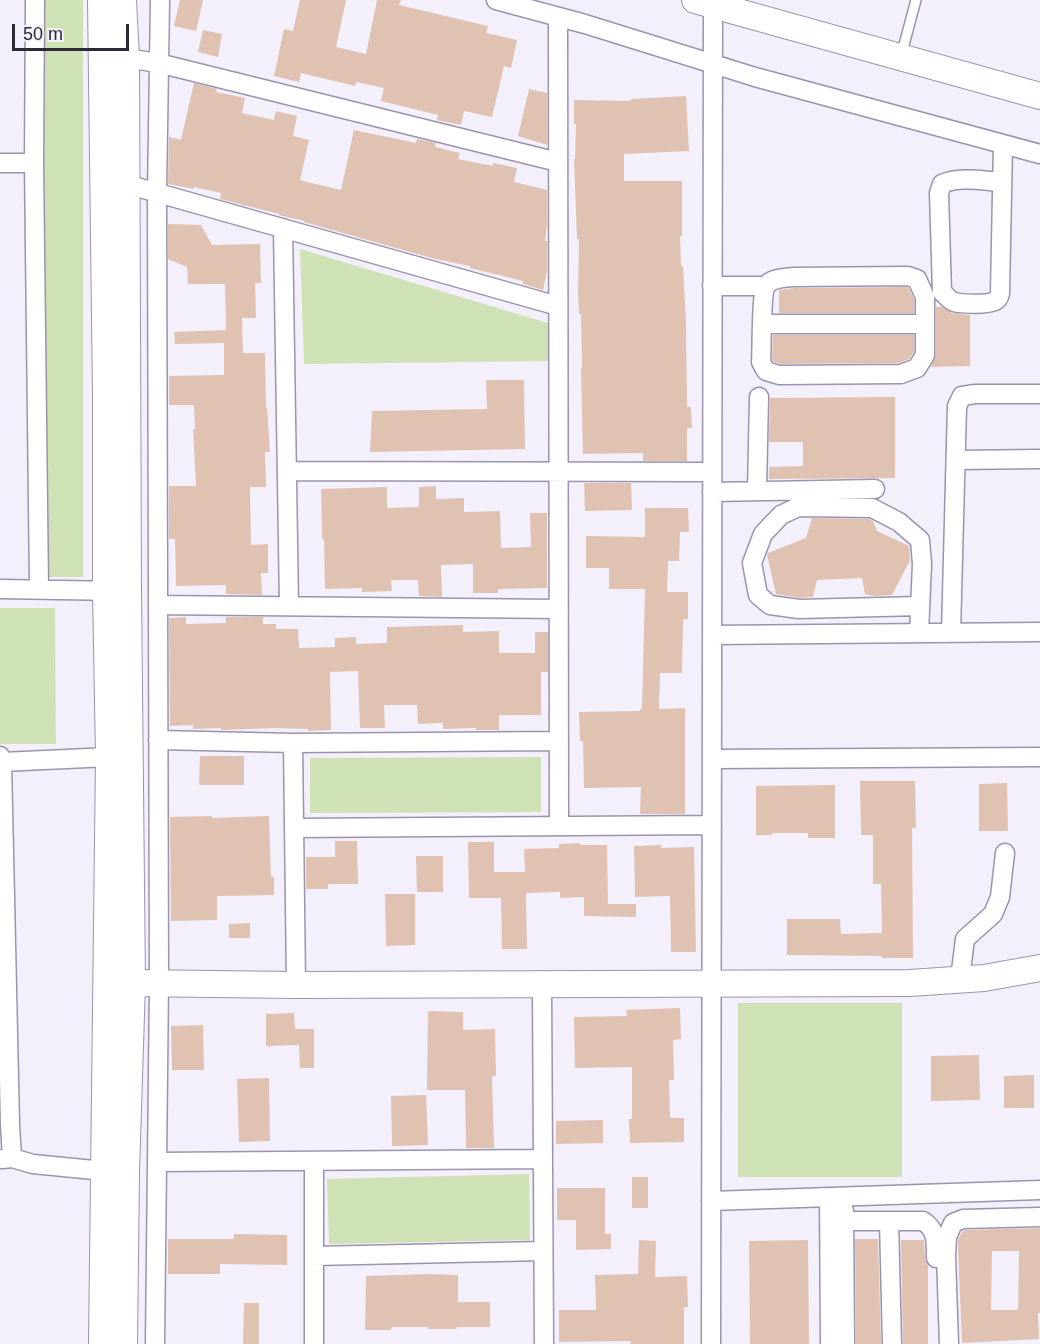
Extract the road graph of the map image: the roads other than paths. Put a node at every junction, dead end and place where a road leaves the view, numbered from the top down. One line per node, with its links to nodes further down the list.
1 (36, 0): 18 (street)
2 (101, 0): 44 (street)
3 (123, 0): 10 (street)
4 (160, 0): 11 (street)
5 (496, 0): 8 (street)
6 (916, 0): 9 (lane)
7 (704, 2): 9 (street); 12 (street)
8 (558, 17): 12 (street); 16 (street)
9 (901, 57): 13 (street)
10 (126, 58): 11 (street); 20 (street)
11 (158, 63): 16 (street); 21 (street)
12 (713, 63): 14 (street); 23 (street)
13 (1040, 96)
14 (1003, 144): 15 (street); 19 (street)
15 (1040, 154)
16 (558, 162): 25 (street)
17 (0, 163): 18 (street)
18 (34, 163): 43 (street)
19 (1002, 182): 19 (street)
20 (126, 184): 21 (street); 28 (street)
21 (157, 194): 22 (street); 29 (street)
22 (283, 228): 25 (street); 34 (street)
23 (712, 286): 24 (street); 36 (street)
24 (766, 286): 26 (street); 27 (street)
25 (558, 306): 35 (street)
26 (762, 324): 27 (street); 27 (street)
27 (925, 324)
28 (127, 344): 29 (street); 39 (street)
29 (157, 347): 37 (street)
30 (1040, 394): 33 (street)
31 (759, 397): 40 (street)
32 (1040, 459): 33 (street)
33 (956, 460): 51 (street)
34 (287, 471): 35 (street); 46 (street)
35 (559, 471): 36 (street); 48 (street)
36 (712, 471): 41 (street)
37 (158, 487): 39 (street); 45 (street)
38 (875, 489): 40 (street)
39 (128, 490): 44 (street)
40 (757, 491): 41 (street)
41 (712, 492): 52 (street)
42 (0, 589): 43 (street)
43 (39, 589): 44 (street)
44 (117, 591): 56 (street); 67 (street)
45 (158, 605): 46 (street); 53 (street)
46 (289, 606): 48 (street)
47 (920, 606): 47 (street); 50 (street)
48 (559, 609): 54 (street)
49 (1040, 632): 51 (street)
50 (919, 633): 51 (street); 52 (street)
51 (951, 633)
52 (712, 635): 59 (street)
53 (158, 740): 55 (street); 68 (street)
54 (559, 741): 55 (street); 61 (street)
55 (293, 742): 62 (street)
56 (109, 757): 58 (street); 66 (street)
57 (1040, 757): 59 (street)
58 (1, 759): 72 (street)
59 (712, 759): 60 (street)
60 (712, 825): 61 (street); 69 (street)
61 (559, 826): 62 (street)
62 (294, 828): 71 (street)
63 (1005, 853): 65 (street)
64 (1040, 968): 65 (street)
65 (960, 979): 69 (street)
66 (107, 981): 67 (street); 76 (street)
67 (132, 983): 68 (street); 76 (street)
68 (159, 983): 71 (street); 75 (street)
69 (711, 983): 70 (street); 79 (street)
70 (542, 984): 71 (street); 73 (street)
71 (296, 985)
72 (6, 1158): 76 (street)
73 (543, 1159): 74 (street); 83 (street)
74 (314, 1161): 75 (street); 84 (street)
75 (157, 1162): 87 (street)
76 (115, 1172): 85 (street); 86 (street)
77 (1040, 1190): 78 (street)
78 (836, 1197): 79 (street); 81 (street); 91 (street)
79 (711, 1201): 90 (street)
80 (1040, 1217): 95 (street)
81 (844, 1221): 82 (street); 92 (street)
82 (889, 1221): 93 (street); 94 (street)
83 (543, 1251): 84 (street); 89 (street)
84 (314, 1256): 88 (street)
85 (102, 1344)
86 (123, 1344)
87 (155, 1344)
88 (314, 1344)
89 (544, 1344)
90 (711, 1344)
91 (830, 1344)
92 (845, 1344)
93 (892, 1344)
94 (940, 1344)
95 (949, 1344)

